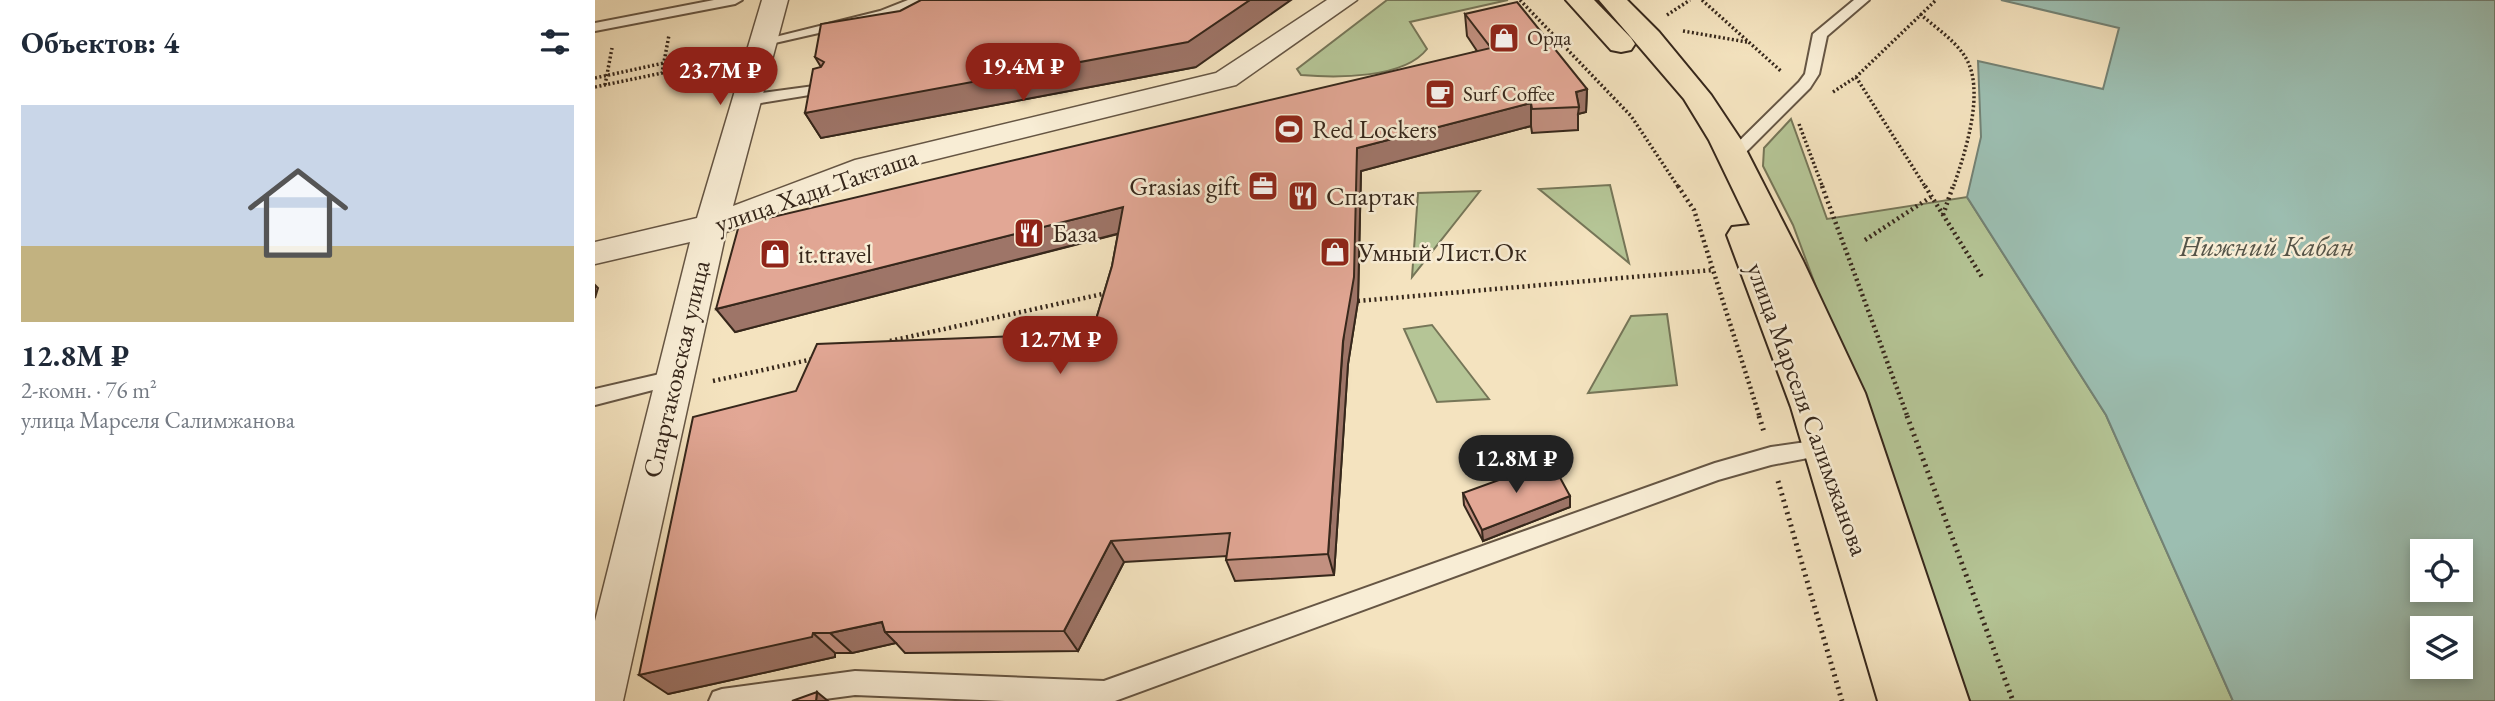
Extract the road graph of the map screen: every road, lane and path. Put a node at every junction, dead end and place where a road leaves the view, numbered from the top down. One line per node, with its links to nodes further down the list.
1 (735, 0): 15 (lane)
2 (775, 0): 18 (street, Спартаковская улица)
3 (919, 0): 12 (lane)
4 (1344, 0): 34 (street, улица Хади Такташа)
5 (1520, 0): 37 (path)
6 (1579, 0): 45 (main road, улица Марселя Салимжанова)
7 (1612, 0): 31 (main road)
8 (1691, 0): 14 (path)
9 (1702, 0): 19 (path)
10 (1862, 0): 28 (lane)
11 (1936, 0): 13 (path)
12 (886, 7): 18 (lane)
13 (1920, 14): 24 (path); 33 (path)
14 (1658, 22)
15 (595, 27)
16 (1676, 30): 19 (path)
17 (670, 35): 21 (path)
18 (766, 41): 30 (street, Спартаковская улица)
19 (1748, 42): 28 (path)
20 (612, 47): 22 (path)
21 (664, 63): 22 (path); 25 (path)
22 (607, 75): 23 (path); 25 (path)
23 (595, 78)
24 (1856, 78): 29 (path); 32 (path)
25 (605, 85): 26 (path)
26 (595, 87)
27 (829, 88): 30 (lane)
28 (1795, 93): 31 (lane); 52 (path)
29 (1829, 94)
30 (748, 100): 34 (street, Спартаковская улица)
31 (1733, 156): 51 (main road)
32 (1931, 197): 33 (path); 35 (path)
33 (1943, 215): 38 (path)
34 (711, 226): 36 (street, улица Хади Такташа); 43 (street, Спартаковская улица)
35 (1865, 240)
36 (595, 253)
37 (1713, 270): 40 (path); 46 (path)
38 (1982, 277)
39 (1109, 293): 41 (path)
40 (1358, 301)
41 (884, 343)
42 (818, 358): 43 (path)
43 (692, 380): 44 (lane); 47 (street, Спартаковская улица)
44 (595, 397)
45 (1827, 447): 46 (lane); 50 (main road, улица Марселя Салимжанова)
46 (1771, 456): 48 (lane); 49 (path)
47 (600, 701)
48 (722, 701)
49 (1842, 701)
50 (1903, 701)
51 (1944, 701)
52 (2013, 701)

